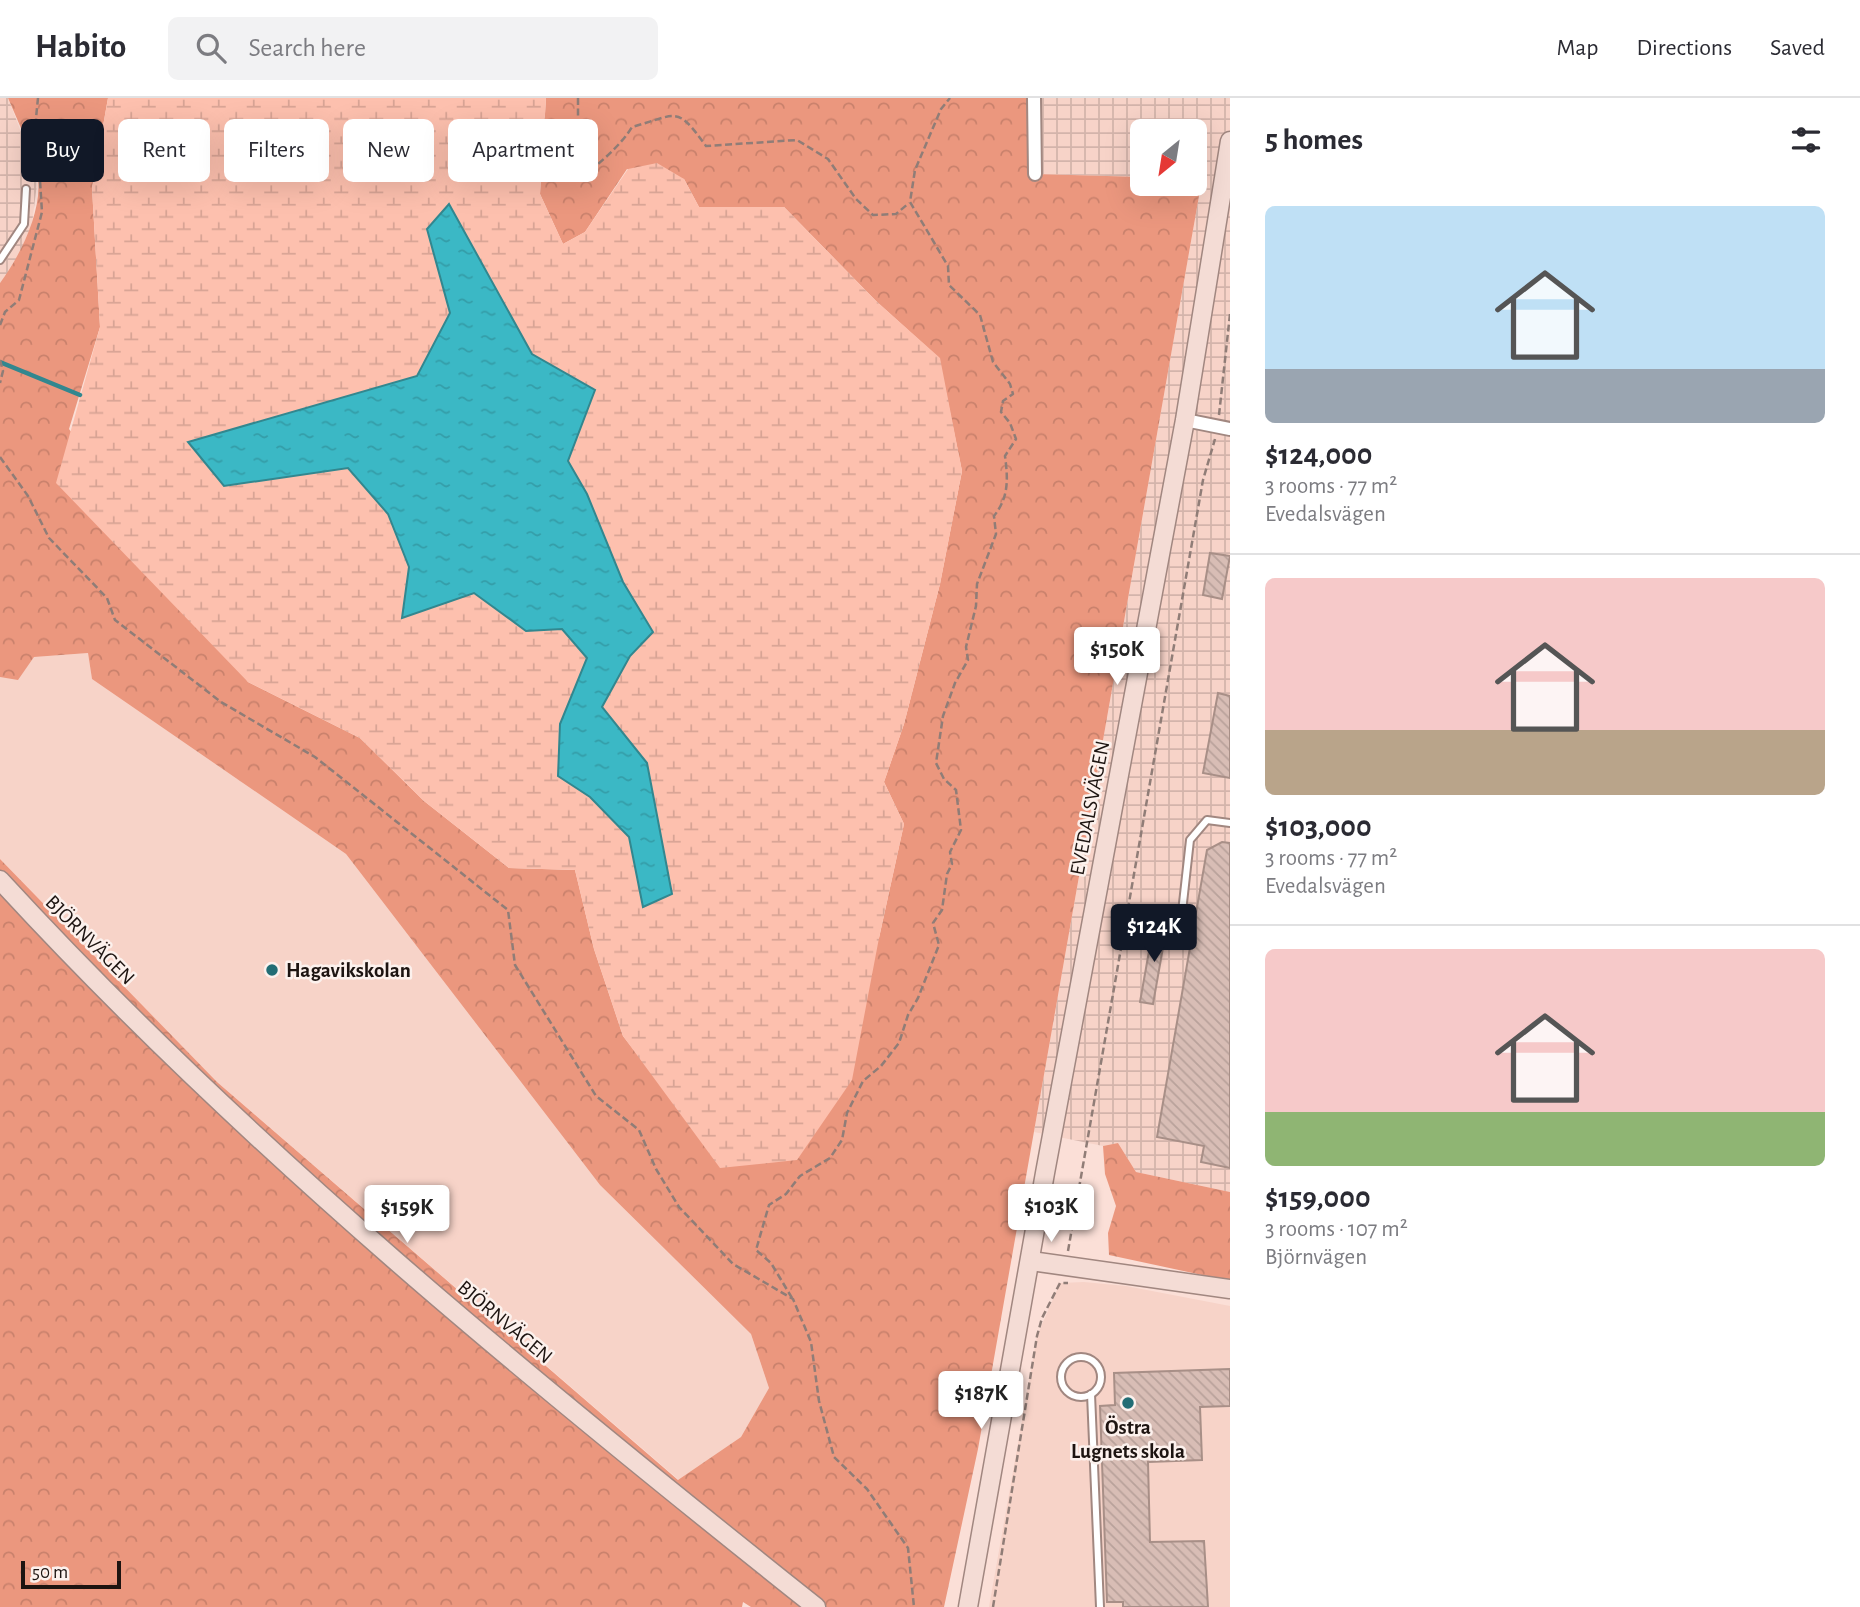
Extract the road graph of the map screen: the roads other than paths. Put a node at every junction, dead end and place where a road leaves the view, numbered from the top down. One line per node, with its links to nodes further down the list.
1 (1034, 98): 3 (street)
2 (1230, 141): 6 (street, EVEDALSVÄGEN)
3 (1035, 174)
4 (26, 188): 5 (lane)
5 (0, 260)
6 (1185, 420): 7 (street); 11 (street, EVEDALSVÄGEN)
7 (1224, 428)
8 (1230, 823): 10 (lane)
9 (0, 880): 14 (street, BJÖRNVÄGEN)
10 (1181, 921)
11 (1031, 1261): 12 (street); 15 (street, EVEDALSVÄGEN)
12 (1230, 1289)
13 (1091, 1394): 13 (lane); 16 (lane)
14 (816, 1607)
15 (968, 1607)
16 (1100, 1607)

